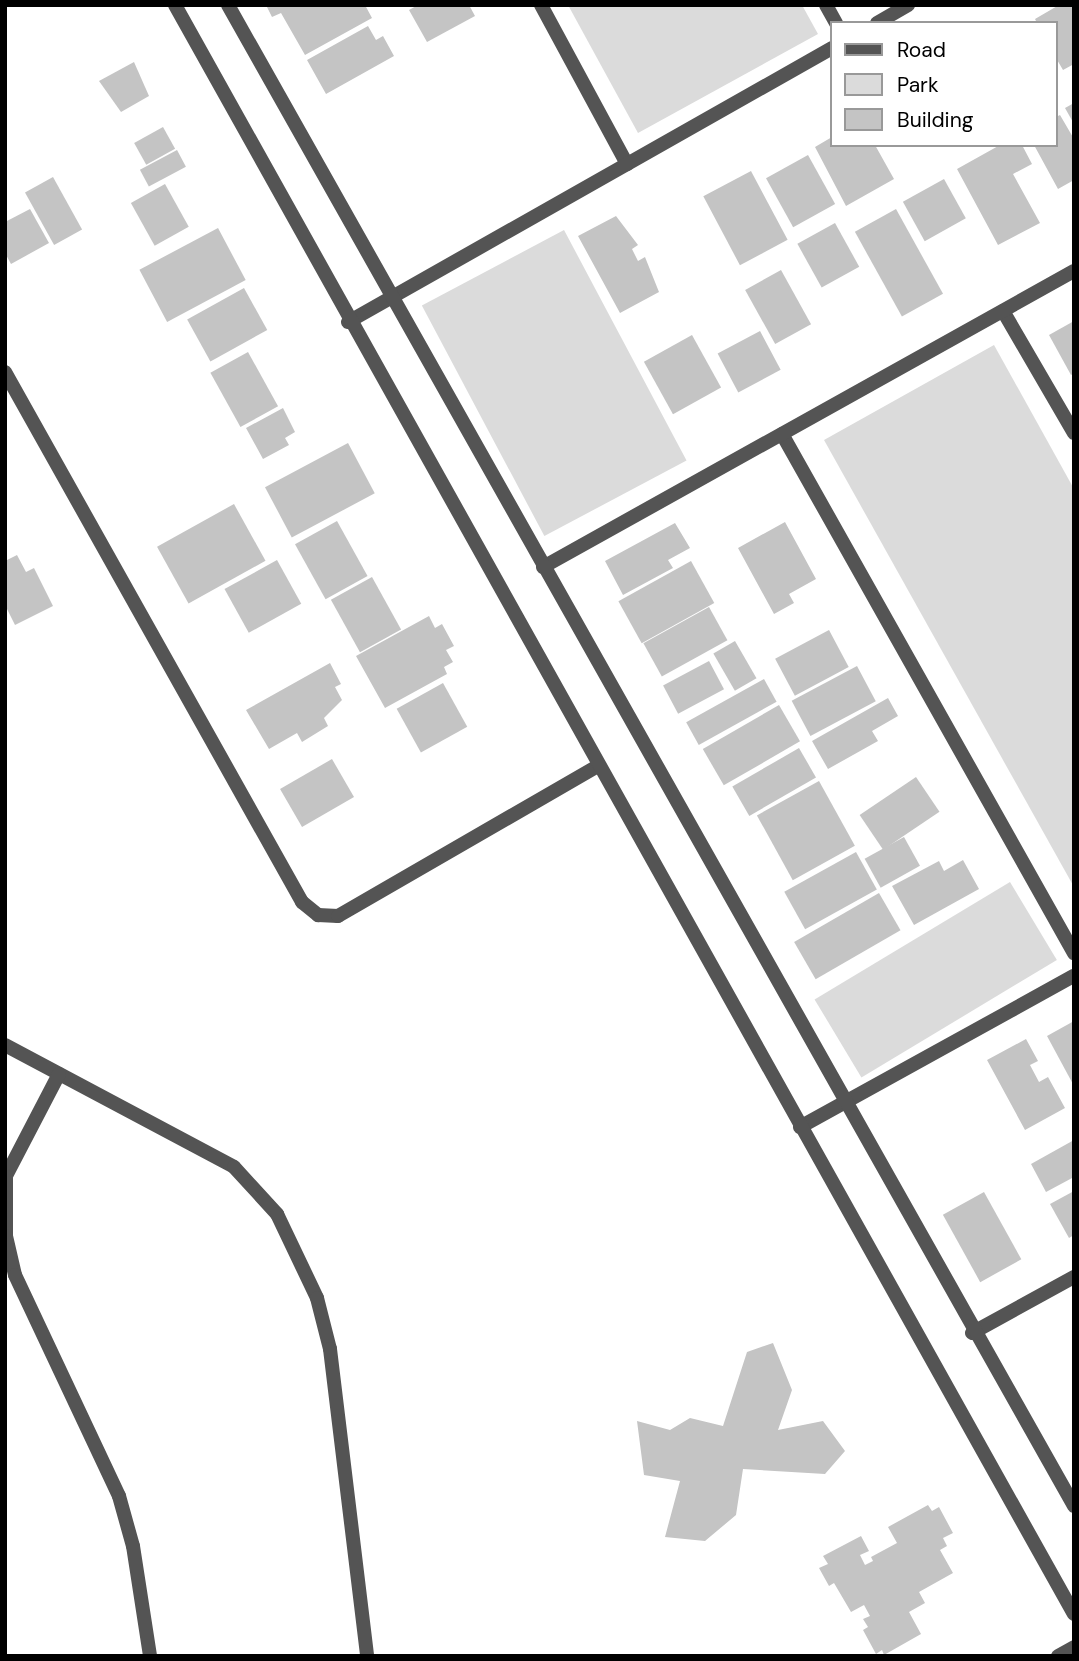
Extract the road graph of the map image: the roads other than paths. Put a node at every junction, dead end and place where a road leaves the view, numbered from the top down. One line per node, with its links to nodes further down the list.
1 (175, 5): 13 (street)
2 (228, 5): 11 (street)
3 (541, 5): 9 (street)
4 (826, 5): 6 (street)
5 (908, 5): 7 (street)
6 (835, 21)
7 (880, 21)
8 (830, 49): 9 (street)
9 (627, 164): 11 (street)
10 (1074, 271): 12 (street)
11 (391, 297): 13 (street); 17 (street)
12 (1003, 311): 15 (street); 16 (street)
13 (348, 321): 18 (street)
14 (5, 372): 18 (street)
15 (1074, 433)
16 (782, 434): 17 (street); 19 (street)
17 (543, 568): 23 (street)
18 (597, 766): 24 (street)
19 (1074, 953)
20 (1074, 976): 23 (street)
21 (5, 1045): 22 (street)
22 (60, 1074): 30 (street); 31 (street)
23 (846, 1101): 24 (street); 26 (street)
24 (800, 1127): 28 (street)
25 (1074, 1277): 26 (street)
26 (972, 1333): 27 (street)
27 (1074, 1506)
28 (1074, 1614)
29 (1074, 1647): 32 (street)
30 (150, 1656)
31 (367, 1656)
32 (1058, 1656)

